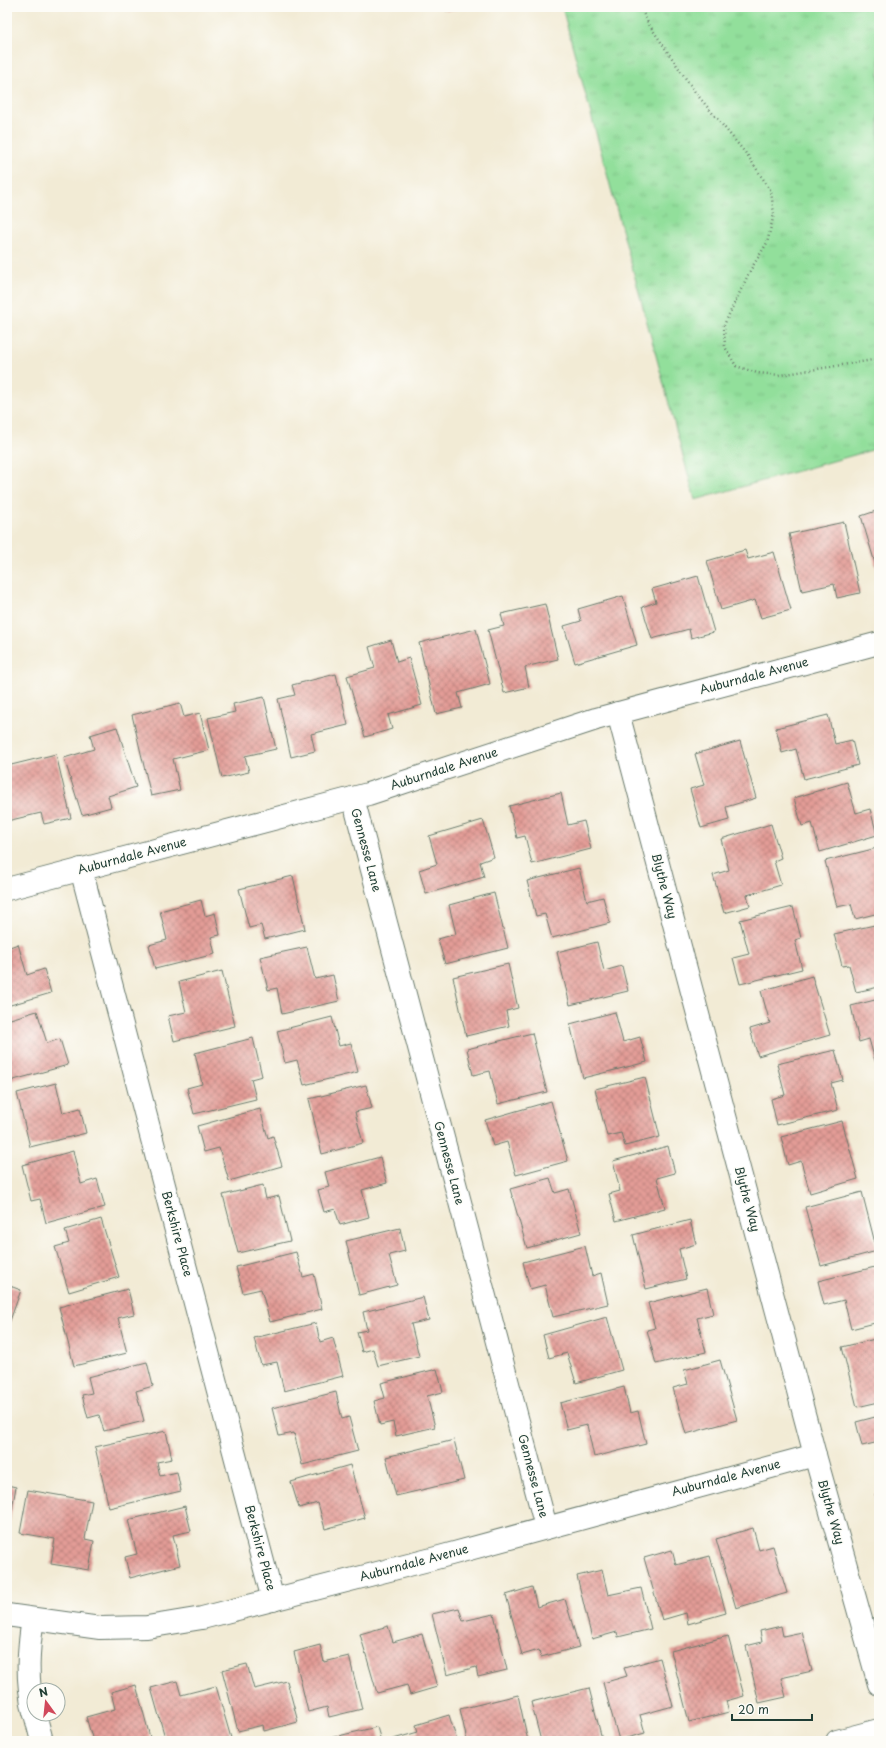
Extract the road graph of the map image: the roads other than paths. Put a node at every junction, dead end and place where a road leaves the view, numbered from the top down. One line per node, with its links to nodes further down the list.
1 (879, 642): 2 (street, Auburndale Avenue)
2 (618, 713): 3 (street, Auburndale Avenue); 6 (street, Blythe Way)
3 (352, 798): 4 (street, Auburndale Avenue); 7 (street, Gennesse Lane)
4 (81, 869): 5 (street, Auburndale Avenue); 8 (street, Berkshire Place)
5 (7, 889)
6 (815, 1455): 7 (street, Auburndale Avenue); 12 (street, Blythe Way)
7 (546, 1527): 8 (street, Auburndale Avenue)
8 (274, 1600): 10 (street, Auburndale Avenue)
9 (7, 1615): 10 (street, Auburndale Avenue)
10 (33, 1619): 11 (street)
11 (29, 1682)
12 (879, 1684)
13 (37, 1722): 15 (street)
14 (879, 1730): 16 (street)
15 (42, 1741)
16 (837, 1741)

